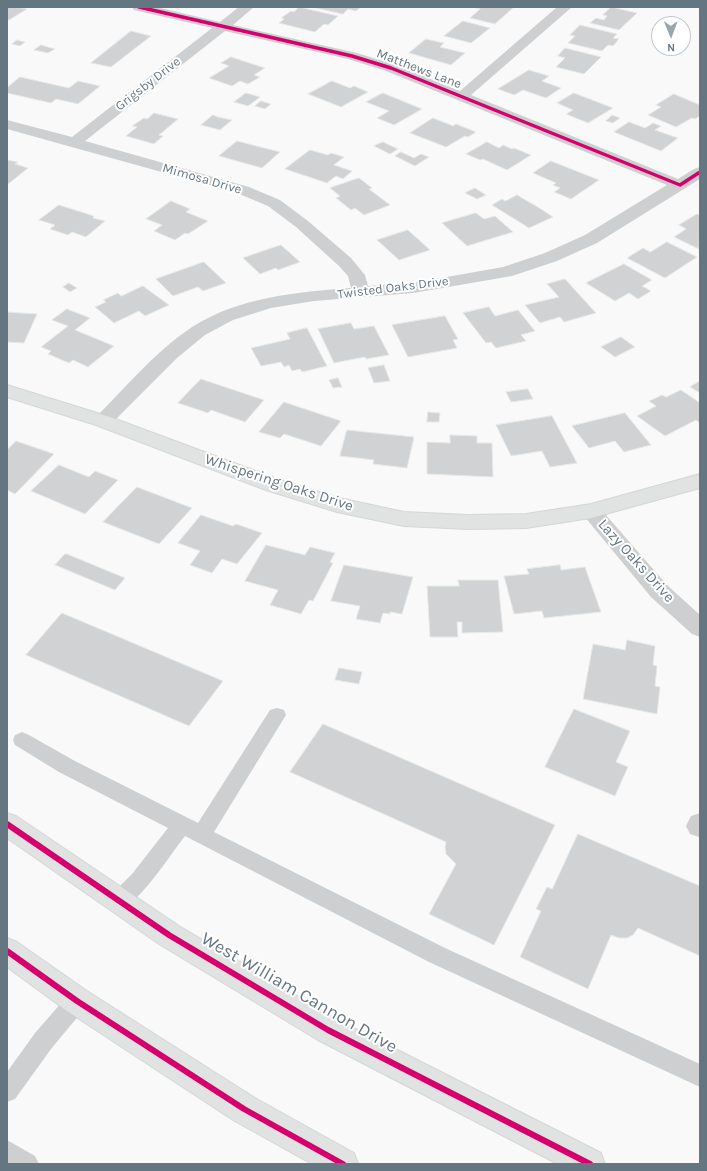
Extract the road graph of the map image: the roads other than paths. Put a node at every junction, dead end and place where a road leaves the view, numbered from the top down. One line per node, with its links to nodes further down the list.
1 (139, 7): 4 (street, Matthews Lane)
2 (247, 7): 4 (street, Grigsby Drive)
3 (565, 7): 5 (street)
4 (222, 26): 5 (street, Matthews Lane); 7 (street, Grigsby Drive)
5 (461, 97): 9 (street, Matthews Lane)
6 (7, 124): 7 (street, Mimosa Drive)
7 (75, 142): 10 (street, Mimosa Drive)
8 (700, 172): 9 (street, Twisted Oaks Drive)
9 (680, 185): 10 (street, Twisted Oaks Drive)
10 (361, 292): 12 (street, Twisted Oaks Drive)
11 (7, 391): 12 (main road, Whispering Oaks Drive)
12 (102, 421): 14 (main road, Whispering Oaks Drive)
13 (700, 481): 14 (main road, Whispering Oaks Drive)
14 (591, 511): 15 (street, Lazy Oaks Drive)
15 (700, 628)
16 (277, 715): 20 (lane)
17 (22, 740): 19 (lane)
18 (7, 824): 21 (main road, West William Cannon Drive)
19 (182, 825): 20 (lane); 21 (lane)
20 (201, 835): 24 (lane)
21 (119, 901): 29 (main road, West William Cannon Drive)
22 (7, 951): 23 (main road)
23 (77, 1000): 25 (lane); 28 (main road)
24 (700, 1076)
25 (7, 1091)
26 (7, 1152): 27 (lane)
27 (27, 1164)
28 (343, 1164)
29 (590, 1164)

